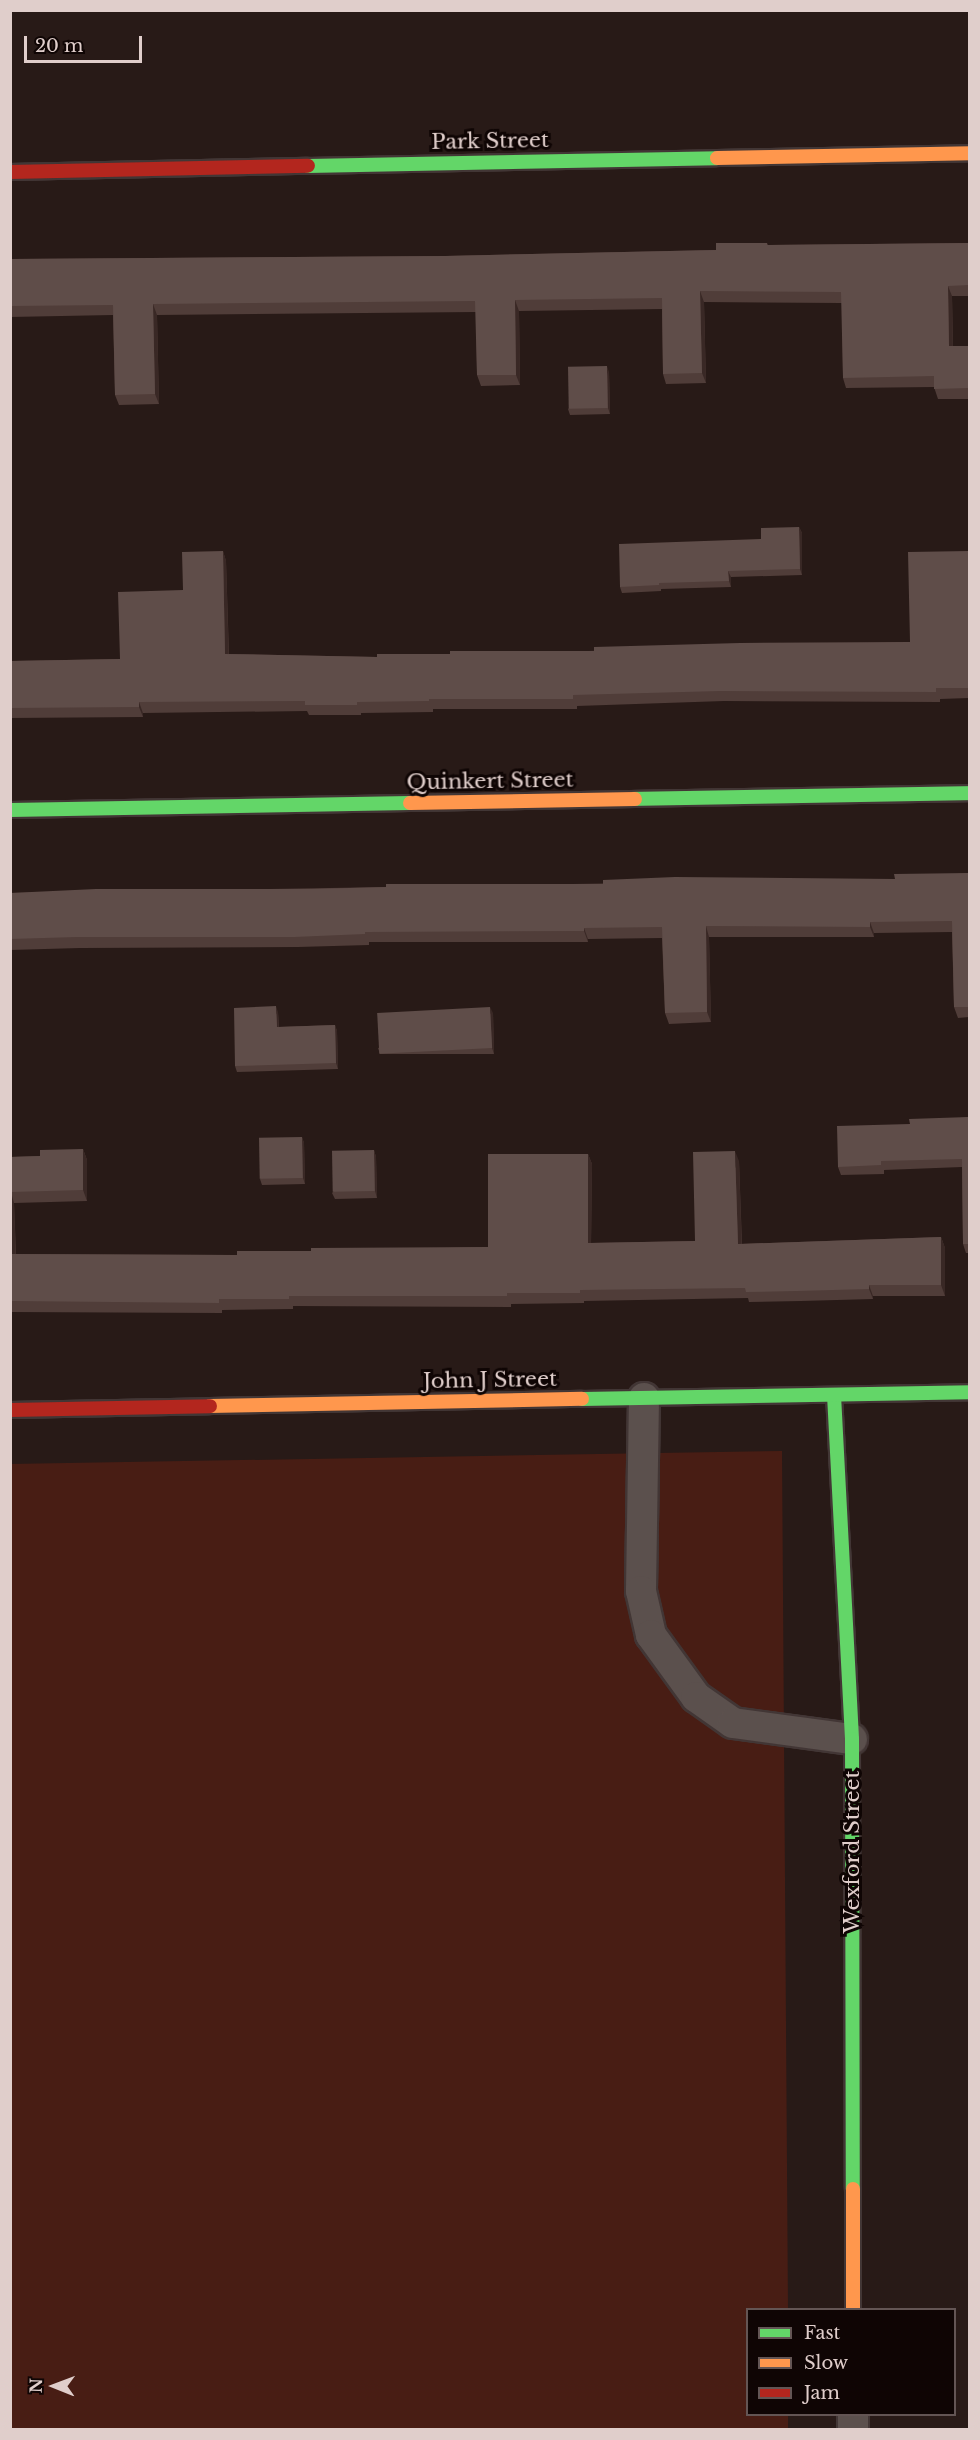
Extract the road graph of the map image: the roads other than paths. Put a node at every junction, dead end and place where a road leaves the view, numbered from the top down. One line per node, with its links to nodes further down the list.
1 (969, 153): 2 (street, Park Street)
2 (10, 171)
3 (969, 793): 4 (street, Quinkert Street)
4 (10, 810)
5 (969, 1392): 6 (street, John J Street)
6 (834, 1395): 7 (street, John J Street); 9 (street, Wexford Street)
7 (644, 1398): 8 (street, John J Street); 9 (street)
8 (10, 1410)
9 (852, 1739): 10 (street, Wexford Street)
10 (853, 2308)

